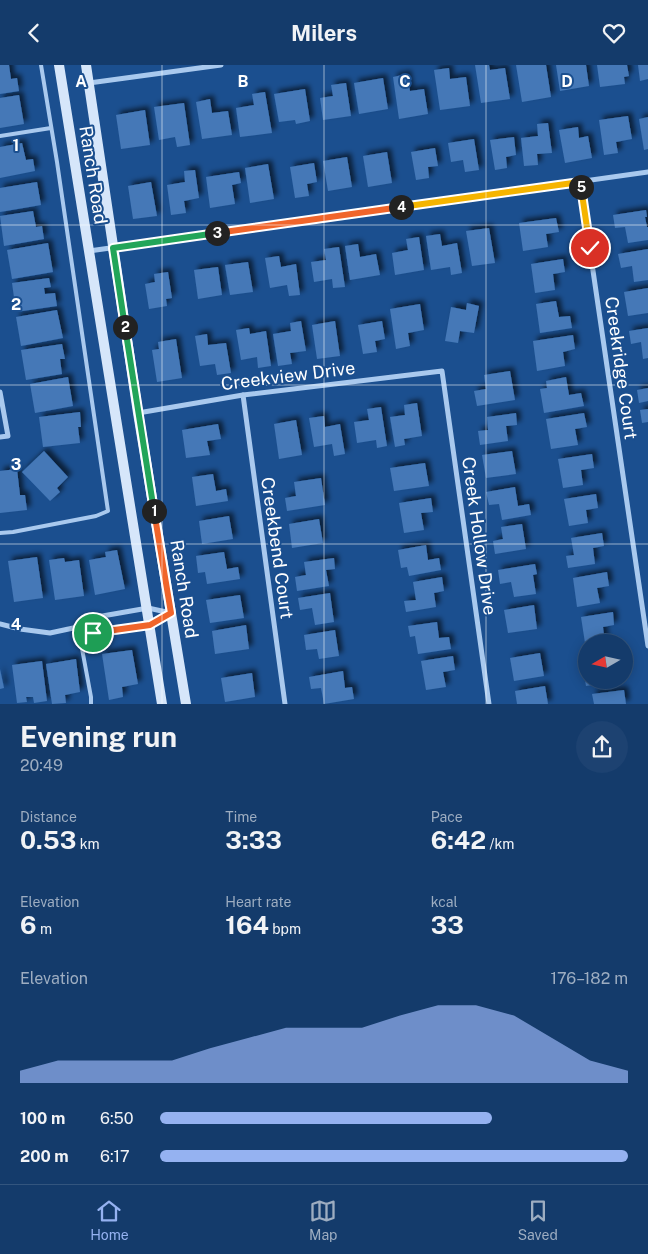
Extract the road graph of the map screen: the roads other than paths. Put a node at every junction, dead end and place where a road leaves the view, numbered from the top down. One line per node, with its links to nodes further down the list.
1 (41, 65): 6 (lane)
2 (59, 65): 11 (main road, Ranch Road)
3 (86, 65): 5 (main road, Ranch Road)
4 (221, 65): 5 (street)
5 (89, 83): 10 (main road, Ranch Road)
6 (51, 127): 7 (lane); 17 (lane)
7 (0, 136)
8 (648, 171): 9 (street)
9 (580, 182): 10 (street); 23 (street, Creekridge Court)
10 (113, 248): 11 (street); 15 (main road, Ranch Road)
11 (89, 251): 18 (main road, Ranch Road)
12 (442, 371): 14 (street, Creekview Drive); 28 (street, Creek Hollow Drive)
13 (0, 392): 16 (street)
14 (243, 395): 15 (street, Creekview Drive); 27 (street, Creekbend Court)
15 (138, 413): 19 (main road, Ranch Road)
16 (0, 437)
17 (0, 533)
18 (148, 608): 19 (street); 21 (main road, Ranch Road); 22 (street)
19 (171, 613): 21 (street); 26 (main road, Ranch Road)
20 (0, 624): 22 (street)
21 (150, 625): 22 (street); 25 (main road, Ranch Road)
22 (78, 627): 24 (lane)
23 (648, 646)
24 (91, 704)
25 (162, 704)
26 (186, 704)
27 (285, 704)
28 (488, 704)

